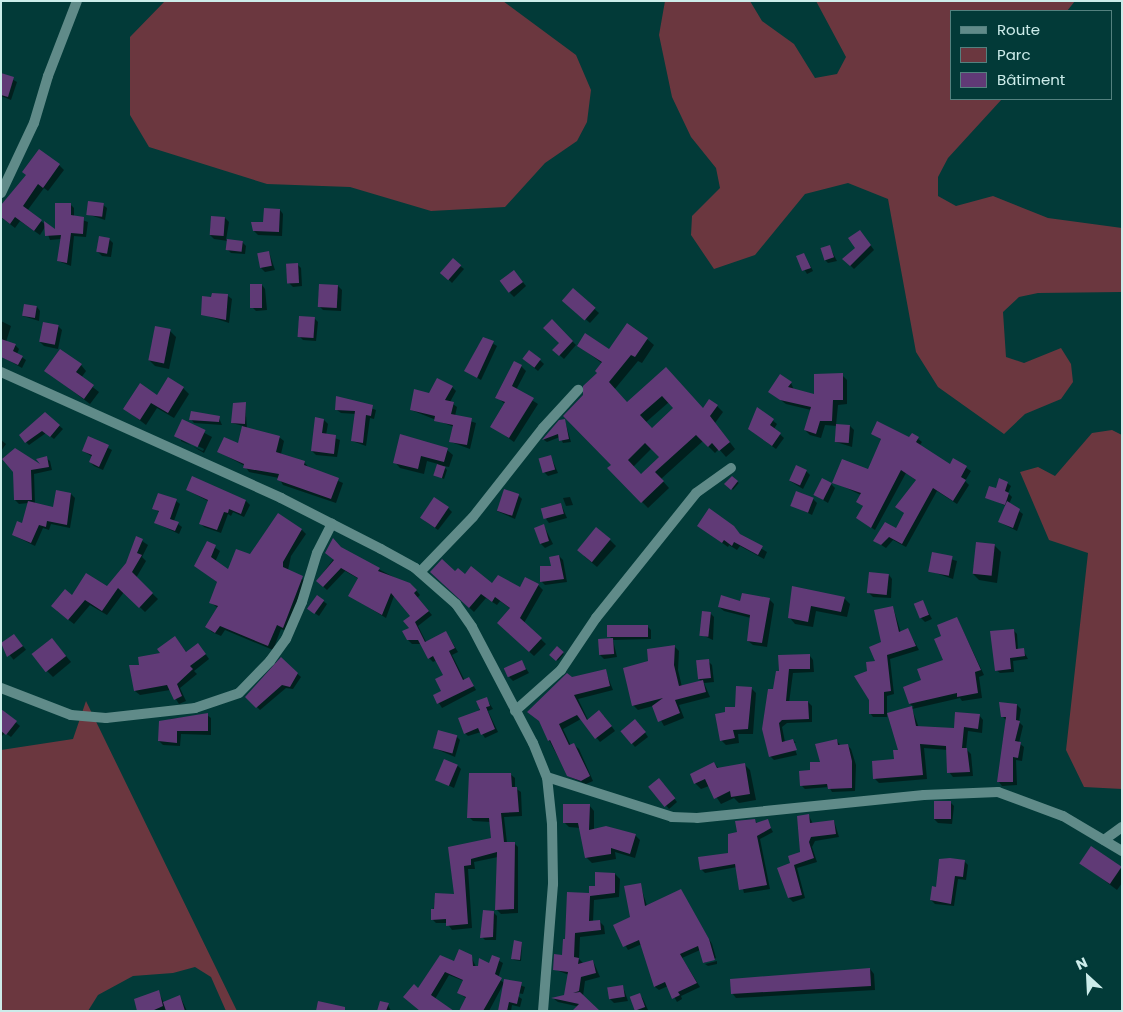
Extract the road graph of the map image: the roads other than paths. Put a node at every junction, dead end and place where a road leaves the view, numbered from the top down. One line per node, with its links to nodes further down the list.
1 (77, 1): 2 (street)
2 (1, 193)
3 (1, 372): 6 (street)
4 (578, 390): 7 (street)
5 (731, 468): 9 (street)
6 (332, 524): 7 (street); 8 (street)
7 (420, 572): 9 (street)
8 (1, 688)
9 (515, 711): 10 (street)
10 (547, 777): 12 (street); 14 (street)
11 (1122, 828): 12 (street)
12 (1104, 840): 13 (street)
13 (1122, 851)
14 (543, 1011)

